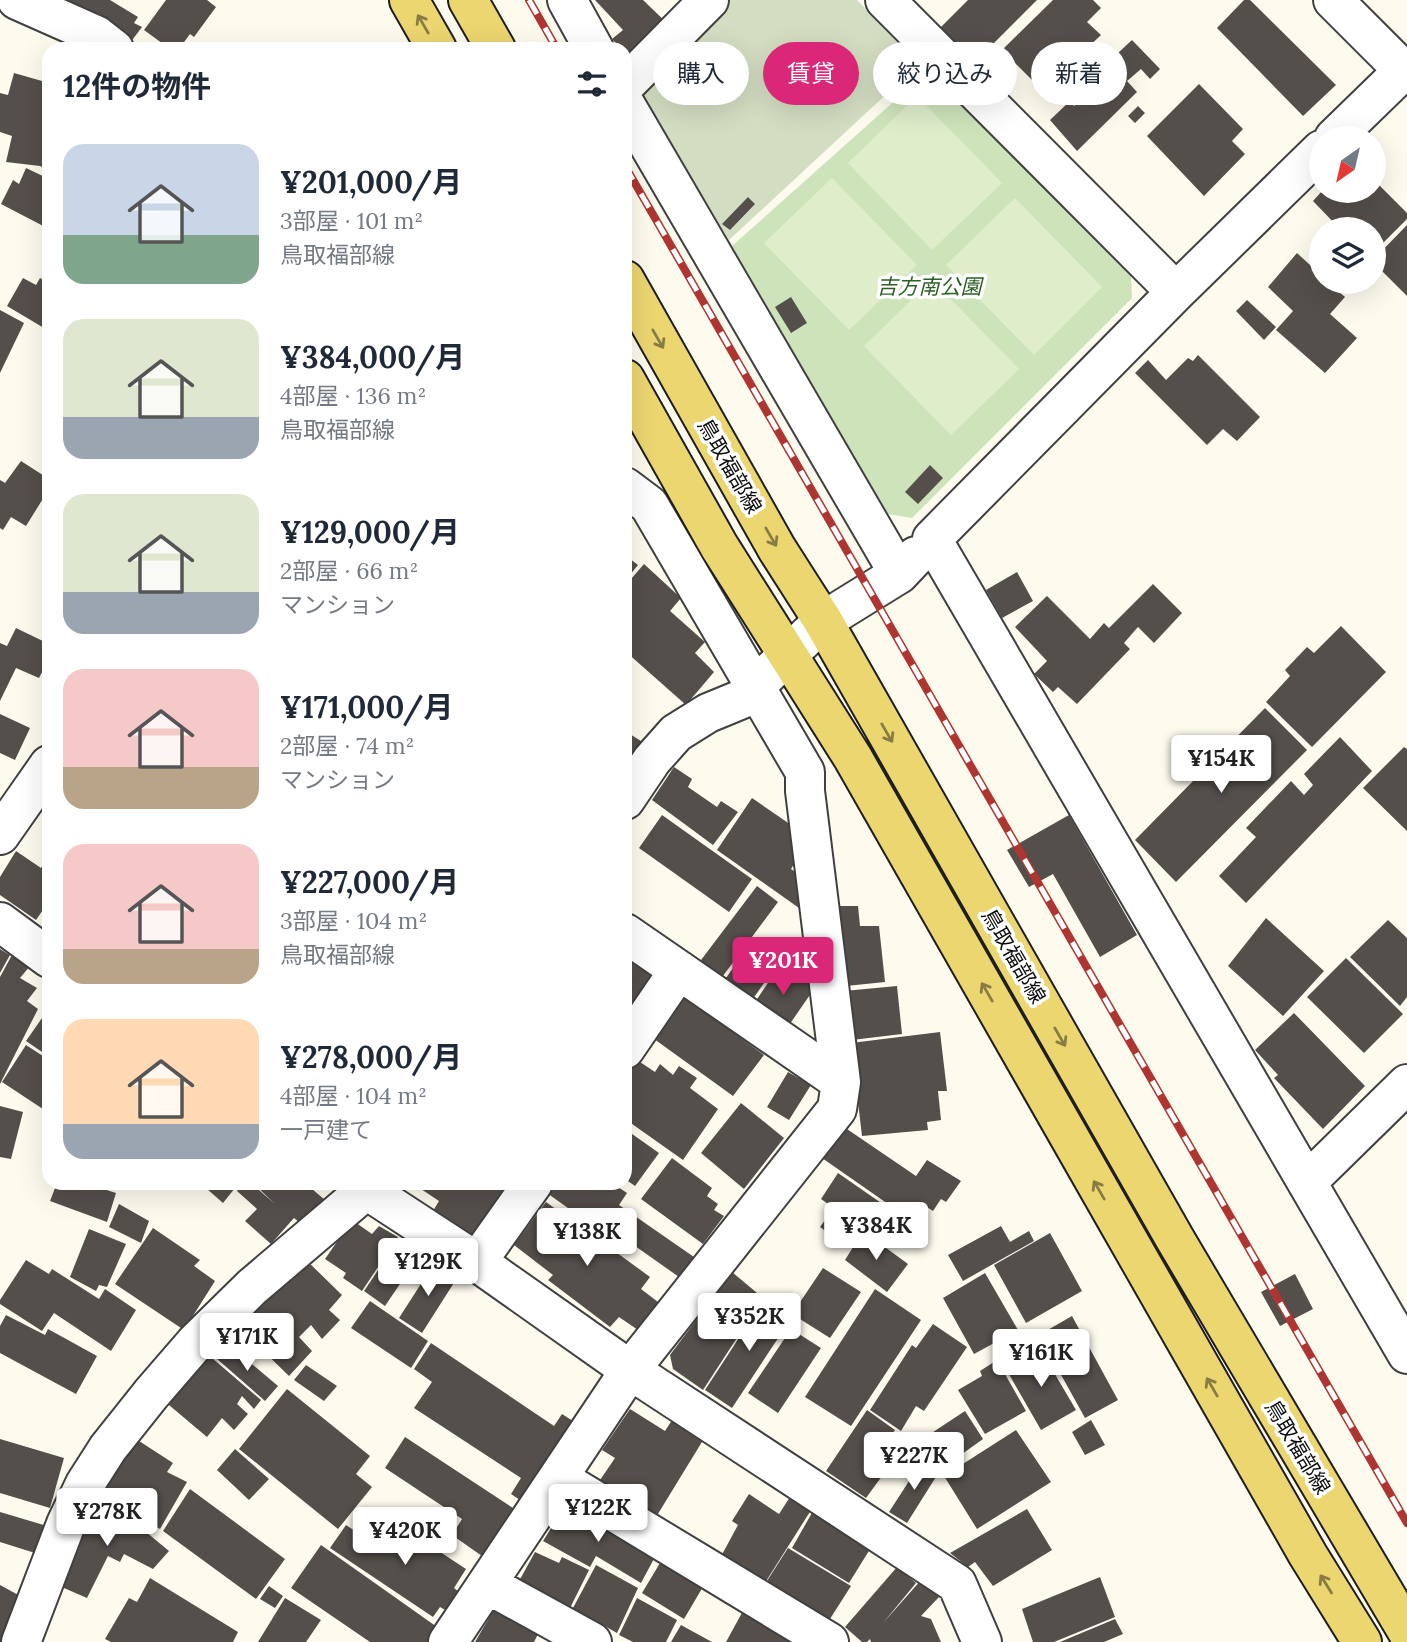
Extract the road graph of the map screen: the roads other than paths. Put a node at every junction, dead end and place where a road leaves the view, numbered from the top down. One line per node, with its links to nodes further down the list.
1 (17, 0): 8 (street)
2 (409, 0): 9 (main road, one-way to 2)
3 (468, 0): 10 (main road)
4 (567, 0): 11 (street)
5 (709, 0): 13 (street)
6 (885, 0): 18 (street)
7 (1333, 0): 12 (street)
8 (103, 42)
9 (433, 42)
10 (492, 42)
11 (590, 42)
12 (1406, 71): 15 (street)
13 (632, 78)
14 (632, 116): 22 (street)
15 (1347, 126)
16 (1309, 162): 18 (street)
17 (632, 292): 23 (main road, 鳥取福部線, one-way to 23)
18 (1176, 292): 21 (street)
19 (632, 391): 24 (main road, 鳥取福部線)
20 (632, 492): 25 (street)
21 (932, 539): 22 (street); 36 (street)
22 (900, 574): 23 (street)
23 (823, 621): 24 (street); 45 (main road, 鳥取福部線, one-way to 45)
24 (788, 654): 25 (street); 52 (main road, 鳥取福部線, one-way to 24)
25 (753, 687): 27 (street); 34 (street)
26 (42, 775): 28 (street)
27 (632, 790)
28 (0, 835)
29 (0, 922): 31 (street)
30 (632, 938): 32 (street)
31 (42, 953)
32 (679, 970): 33 (street); 34 (street)
33 (632, 1039)
34 (841, 1082): 42 (street)
35 (1407, 1084): 36 (street)
36 (1307, 1182): 41 (street)
37 (359, 1190): 47 (street)
38 (372, 1190): 40 (street)
39 (528, 1190): 40 (street)
40 (477, 1262): 42 (street)
41 (1407, 1354)
42 (630, 1370): 43 (street); 51 (street)
43 (558, 1478): 44 (street); 50 (street)
44 (487, 1584): 48 (street); 49 (street)
45 (1407, 1630)
46 (1407, 1636): 53 (street)
47 (21, 1642)
48 (448, 1642)
49 (592, 1642)
50 (829, 1642)
51 (982, 1642)
52 (1362, 1642)
53 (1394, 1642)

